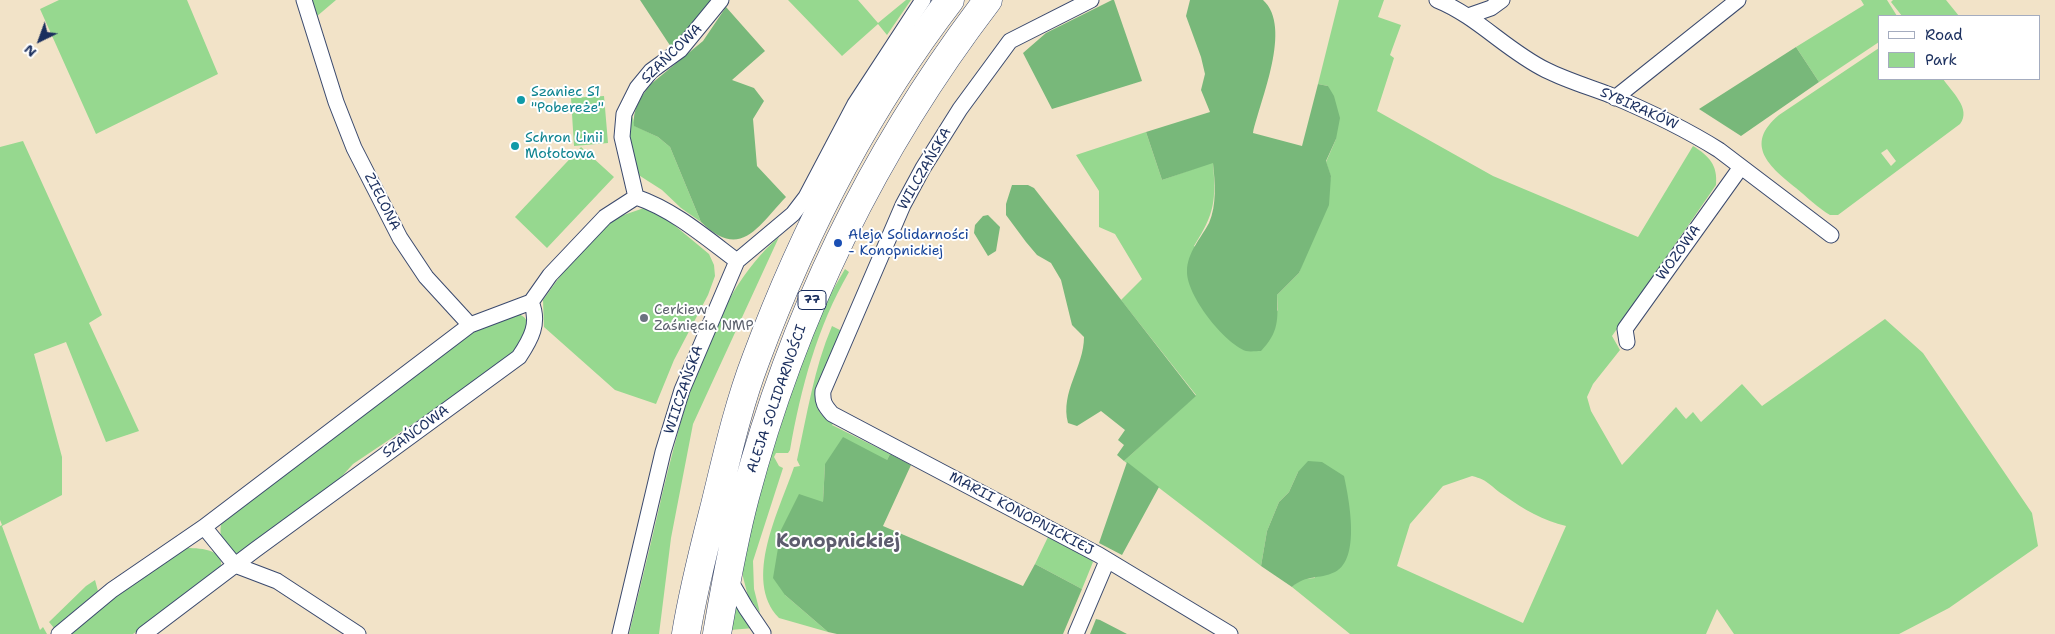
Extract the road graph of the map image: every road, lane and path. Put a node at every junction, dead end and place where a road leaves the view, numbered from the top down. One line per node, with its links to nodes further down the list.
1 (304, 0): 17 (street, ZIELONA)
2 (721, 0): 13 (street, SZAŃCOWA)
3 (923, 0): 15 (street, WIICZAŃSKA)
4 (950, 0): 29 (highway, ALEJA SOLIDARNOŚCI / 77)
5 (988, 0): 23 (highway, ALEJA SOLIDARNOŚCI / 77)
6 (1091, 0): 19 (street, WILCZAŃSKA)
7 (1436, 0): 10 (street, SYBIRAKÓW)
8 (1502, 0): 10 (street)
9 (1738, 0): 11 (street)
10 (1468, 16): 11 (street, SYBIRAKÓW)
11 (1615, 98): 12 (street, SYBIRAKÓW)
12 (1741, 167): 14 (street, SYBIRAKÓW); 18 (street, WOZOWA)
13 (636, 197): 15 (street); 16 (street)
14 (1831, 235)
15 (737, 261): 28 (street, WIICZAŃSKA)
16 (531, 302): 17 (street); 22 (street, SZAŃCOWA)
17 (470, 325): 20 (street)
18 (1627, 342)
19 (823, 391): 21 (street, MARII KONOPNICKIEJ)
20 (204, 527): 22 (street); 26 (street)
21 (1108, 561): 32 (street); 33 (street, MARII KONOPNICKIEJ)
22 (236, 565): 24 (street, SZAŃCOWA); 27 (street)
23 (727, 575): 25 (street); 30 (highway, ALEJA SOLIDARNOŚCI / 77)
24 (148, 633)
25 (766, 633): 31 (street)
26 (59, 634)
27 (358, 634)
28 (620, 634)
29 (686, 634)
30 (717, 634)
31 (748, 634)
32 (1076, 634)
33 (1230, 634)

